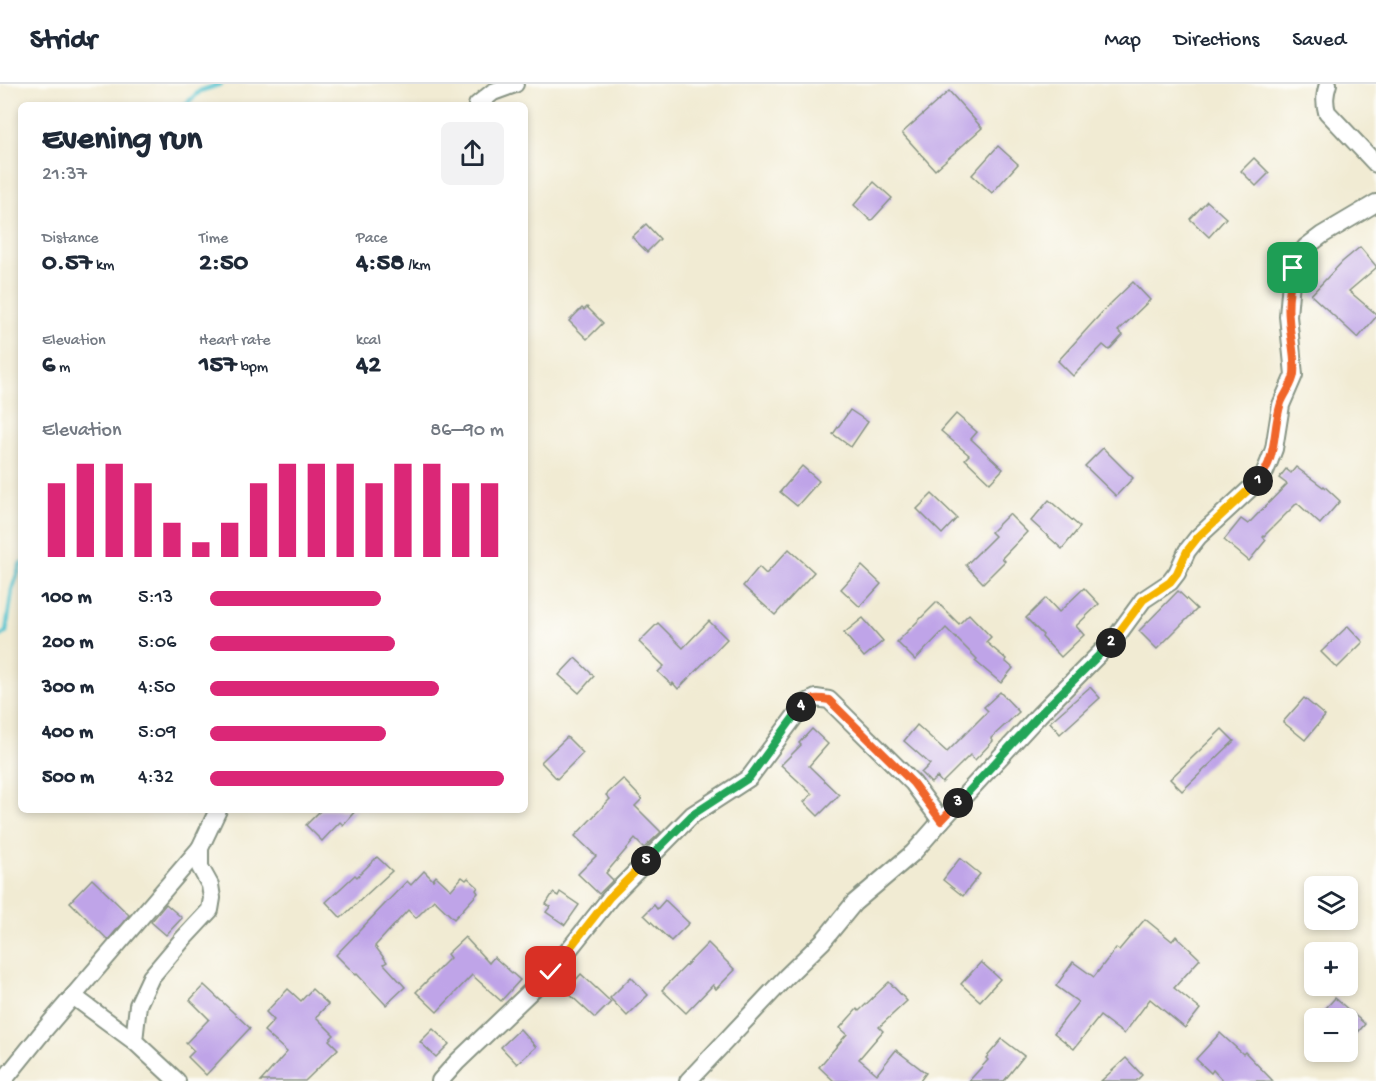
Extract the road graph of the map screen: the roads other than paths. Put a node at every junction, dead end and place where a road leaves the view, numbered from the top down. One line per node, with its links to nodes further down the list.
1 (515, 84): 3 (street)
2 (1328, 84): 4 (street)
3 (481, 102)
4 (1376, 164)
5 (1376, 203): 7 (street)
6 (217, 813): 8 (street)
7 (941, 821): 13 (street); 14 (street)
8 (200, 848): 9 (street); 10 (street)
9 (73, 996): 10 (street); 11 (street)
10 (134, 1041): 12 (street)
11 (3, 1081)
12 (177, 1081)
13 (440, 1081)
14 (688, 1081)

